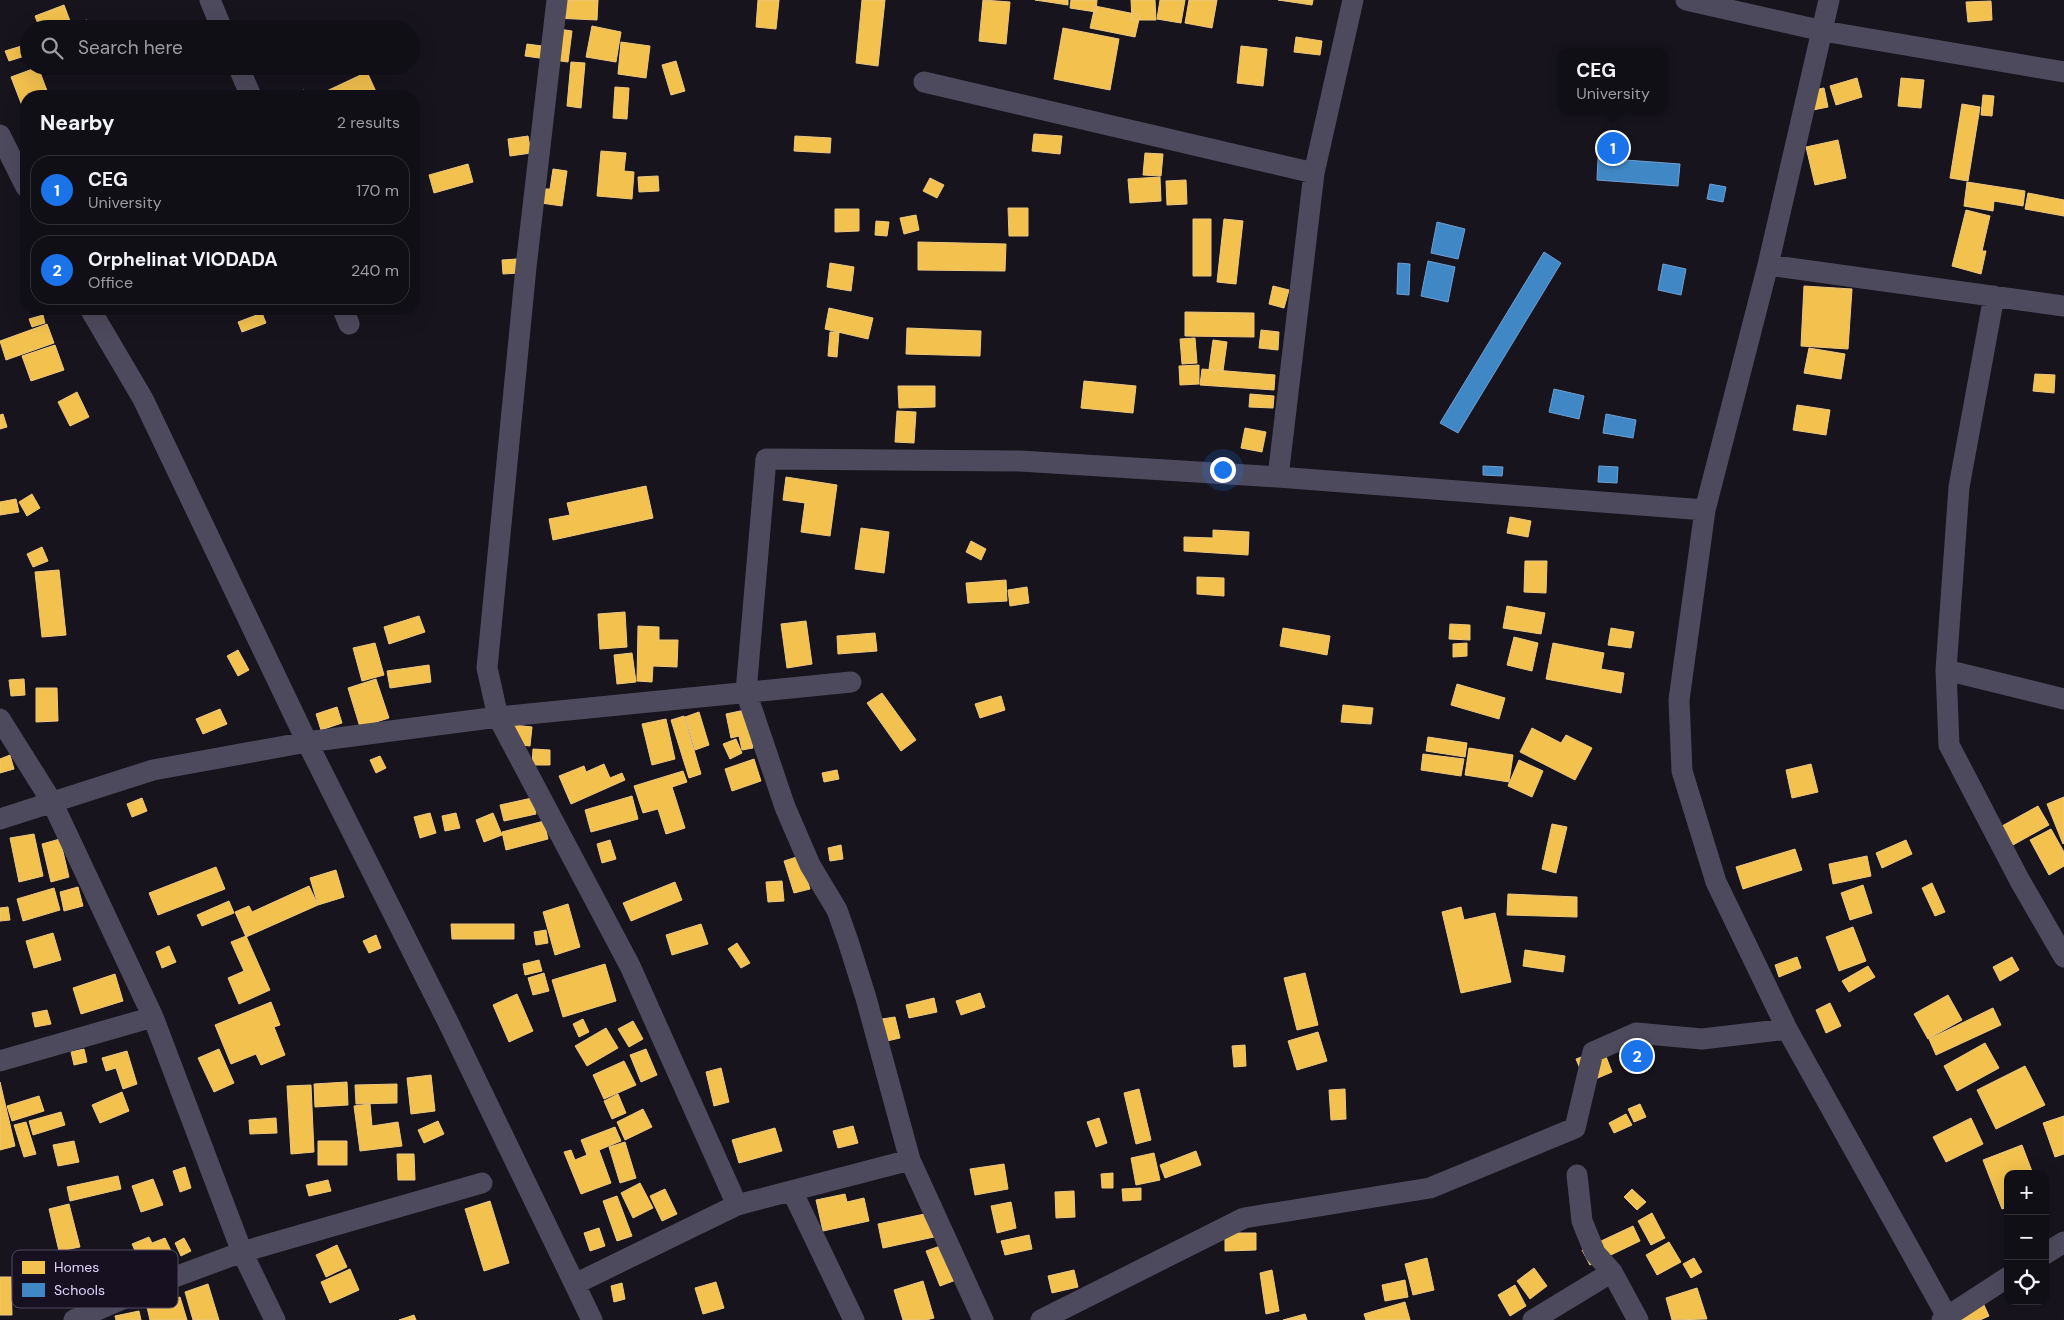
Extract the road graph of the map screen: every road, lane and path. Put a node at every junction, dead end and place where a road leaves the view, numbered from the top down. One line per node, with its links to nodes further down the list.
1 (210, 0): 6 (street)
2 (557, 0): 25 (street)
3 (1353, 0): 13 (street)
4 (1686, 0): 7 (street)
5 (1829, 0): 7 (street)
6 (218, 20)
7 (1823, 31): 8 (street); 15 (street)
8 (2064, 72)
9 (242, 75): 11 (street)
10 (924, 82): 13 (street)
11 (248, 90)
12 (0, 136): 14 (street)
13 (1314, 172): 19 (street)
14 (20, 175)
15 (1768, 266): 16 (street); 20 (street)
16 (1994, 296): 17 (street); 21 (street)
17 (2064, 306)
18 (94, 315): 27 (street)
19 (1278, 476): 20 (street); 23 (street)
20 (1705, 510): 32 (street)
21 (1946, 670): 24 (street); 30 (street)
22 (851, 682): 23 (street)
23 (746, 692): 25 (street); 34 (street)
24 (2064, 699)
25 (498, 717): 27 (street); 38 (street)
26 (0, 719): 28 (street)
27 (307, 742): 28 (street); 45 (street)
28 (52, 802): 29 (street); 31 (street)
29 (0, 819)
30 (2064, 958)
31 (153, 1017): 33 (street); 41 (street)
32 (1787, 1029): 47 (street); 53 (street)
33 (0, 1061)
34 (910, 1160): 37 (street); 52 (street)
35 (1577, 1175): 42 (street)
36 (482, 1183): 41 (street)
37 (792, 1191): 38 (street); 51 (street)
38 (736, 1205): 45 (street)
39 (2064, 1242): 40 (street)
40 (2049, 1251)
41 (242, 1252): 43 (street); 49 (street)
42 (1612, 1272): 54 (street); 55 (street)
43 (178, 1275)
44 (2004, 1280): 47 (street)
45 (575, 1284): 50 (street)
46 (101, 1308): 48 (street)
47 (1946, 1319)
48 (74, 1320)
49 (274, 1320)
50 (592, 1320)
51 (854, 1320)
52 (983, 1320)
53 (1041, 1320)
54 (1533, 1320)
55 (1638, 1320)

